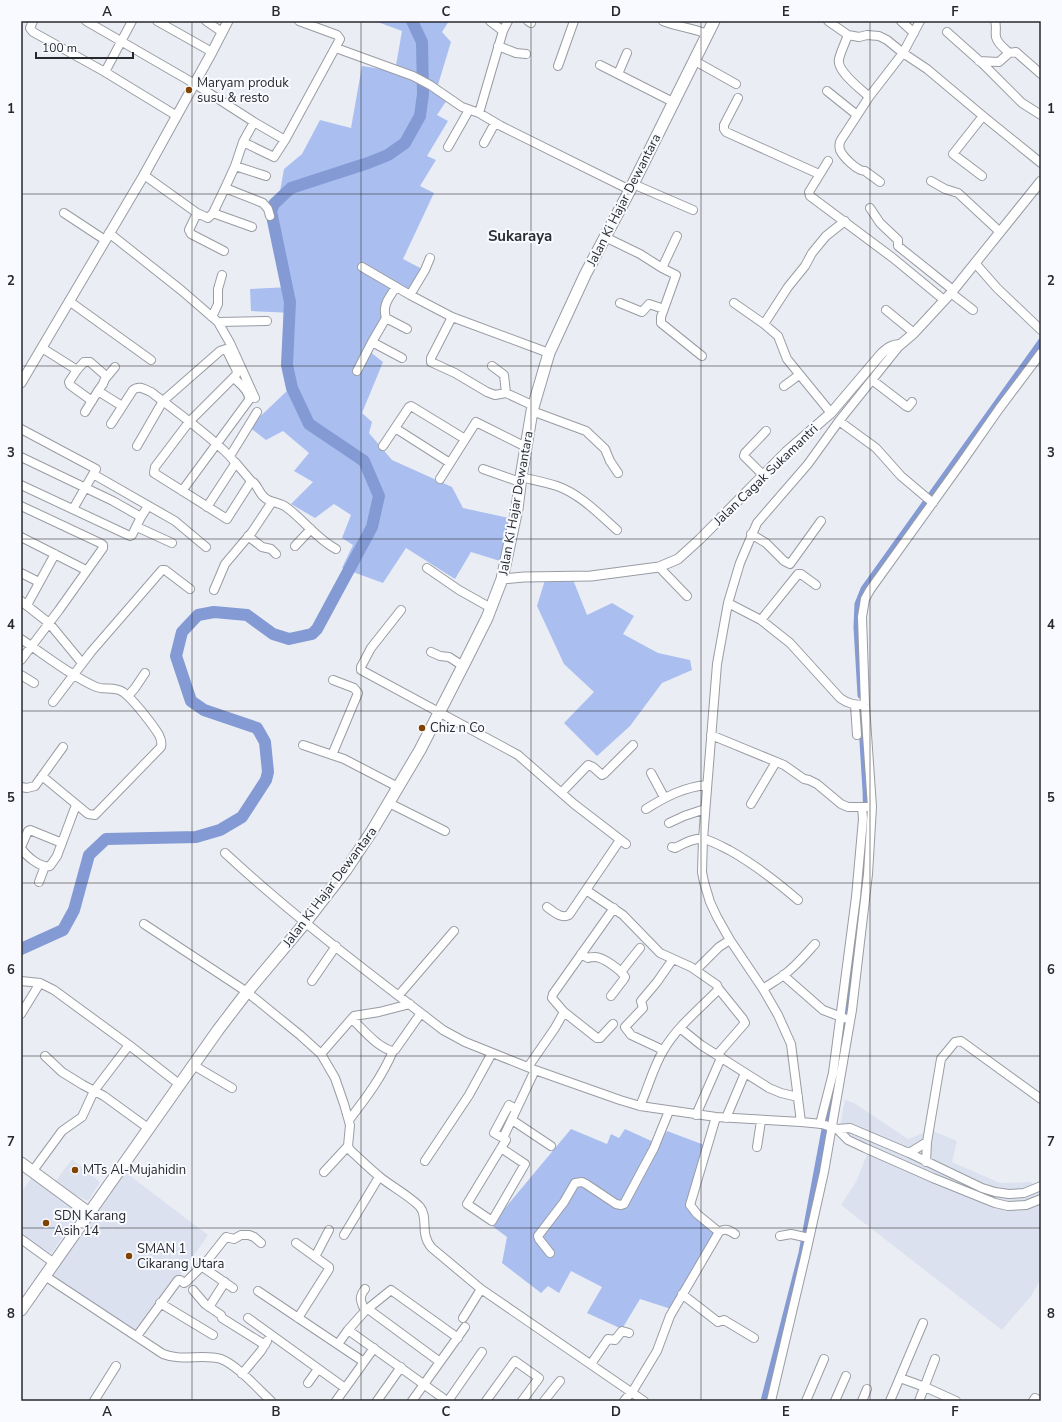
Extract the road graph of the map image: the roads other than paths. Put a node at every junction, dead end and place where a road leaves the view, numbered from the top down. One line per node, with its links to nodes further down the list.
1 (33, 21): 35 (street)
2 (86, 21): 23 (street)
3 (132, 21): 23 (street)
4 (158, 21): 26 (street)
5 (206, 21): 18 (street)
6 (228, 21): 18 (street)
7 (299, 21): 25 (street)
8 (490, 21): 17 (street)
9 (508, 21): 17 (street)
10 (574, 21): 34 (street)
11 (663, 21): 21 (street)
12 (714, 21): 21 (main road, Jalan Ki Hajar Dewantara)
13 (828, 21): 22 (street)
14 (901, 21): 20 (street)
15 (920, 21): 20 (street)
16 (995, 21): 29 (street)
17 (503, 31): 24 (street)
18 (222, 32): 26 (street)
19 (947, 32): 32 (street)
20 (914, 33): 28 (street)
21 (707, 34): 31 (main road, Jalan Ki Hajar Dewantara)
22 (848, 35): 28 (street); 41 (street)
23 (121, 40): 35 (street); 38 (street)
24 (498, 46): 30 (street); 45 (street)
25 (336, 48): 44 (street); 52 (street)
26 (212, 52): 38 (street)
27 (627, 53): 36 (street)
28 (903, 53): 41 (street); 49 (street)
29 (1009, 53): 32 (street); 37 (street)
30 (526, 54)
31 (694, 61): 39 (street); 43 (main road, Jalan Ki Hajar Dewantara)
32 (979, 61): 47 (street)
33 (600, 65): 36 (street)
34 (558, 66)
35 (105, 72): 48 (street)
36 (618, 74): 43 (street)
37 (1041, 74)
38 (194, 84): 48 (street); 50 (street)
39 (736, 84)
40 (826, 91): 46 (street)
41 (869, 97): 46 (street)
42 (738, 98): 59 (street)
43 (673, 102): 66 (main road, Jalan Ki Hajar Dewantara)
44 (469, 110): 45 (street); 55 (street)
45 (479, 113): 51 (street)
46 (857, 115): 65 (street)
47 (1041, 115)
48 (177, 116): 60 (street)
49 (983, 116): 57 (street); 62 (street)
50 (254, 122): 52 (street); 53 (street)
51 (495, 123): 54 (street); 66 (street)
52 (285, 140): 53 (street)
53 (243, 142): 58 (street)
54 (484, 143)
55 (448, 147)
56 (828, 160): 59 (street)
57 (1041, 163)
58 (235, 166): 61 (street); 67 (street)
59 (819, 174): 74 (street)
60 (144, 175): 71 (street); 78 (street)
61 (266, 176)
62 (982, 176)
63 (931, 181): 76 (street)
64 (1041, 181): 76 (street, Jalan Cagak Sukamantri)
65 (880, 182)
66 (631, 187): 69 (street); 79 (main road, Jalan Ki Hajar Dewantara)
67 (225, 188): 72 (street); 73 (street)
68 (870, 208): 87 (street)
69 (693, 210)
70 (64, 213): 78 (street)
71 (197, 213): 72 (street); 80 (street)
72 (213, 214): 75 (street)
73 (270, 216)
74 (845, 221): 87 (street); 99 (street)
75 (252, 227)
76 (1000, 232): 82 (street, Jalan Cagak Sukamantri)
77 (677, 236): 84 (street)
78 (107, 237): 89 (street); 97 (street)
79 (605, 237): 84 (street); 106 (main road, Jalan Ki Hajar Dewantara)
80 (224, 251)
81 (430, 258): 88 (street)
82 (975, 263): 87 (street, Jalan Cagak Sukamantri); 101 (street)
83 (362, 267): 86 (street)
84 (662, 268): 92 (street)
85 (222, 275): 97 (street)
86 (396, 287): 88 (street); 96 (street)
87 (949, 294): 94 (street); 102 (street, Jalan Cagak Sukamantri)
88 (410, 295): 95 (street)
89 (69, 301): 105 (street); 110 (street)
90 (734, 302): 99 (street)
91 (620, 303): 92 (street)
92 (664, 309): 108 (street)
93 (886, 310): 102 (street)
94 (973, 310)
95 (452, 317): 106 (street); 122 (street)
96 (386, 318): 100 (street); 103 (street)
97 (215, 320): 98 (street); 123 (street)
98 (267, 321)
99 (764, 324): 115 (street)
100 (407, 329)
101 (1041, 330)
102 (914, 333): 104 (street, Jalan Cagak Sukamantri)
103 (372, 342): 109 (street); 114 (street)
104 (900, 345): 118 (street); 131 (street, Jalan Cagak Sukamantri)
105 (42, 348): 113 (street); 119 (street)
106 (549, 353): 128 (main road, Jalan Ki Hajar Dewantara)
107 (1041, 353): 156 (street)
108 (702, 356)
109 (402, 358)
110 (150, 360)
111 (492, 366): 122 (street)
112 (115, 367): 117 (street)
113 (77, 370): 117 (street); 124 (street)
114 (358, 371)
115 (799, 375): 120 (street); 131 (street)
116 (234, 378): 125 (street); 133 (street); 139 (street)
117 (105, 379): 121 (street)
118 (872, 380): 126 (street); 132 (street)
119 (21, 383)
120 (784, 386)
121 (98, 391): 124 (street); 127 (street)
122 (506, 393): 128 (street)
123 (255, 398)
124 (92, 401): 129 (street)
125 (163, 401): 127 (street); 133 (street); 140 (street)
126 (912, 402)
127 (122, 406): 134 (street)
128 (533, 408): 142 (main road, Jalan Ki Hajar Dewantara); 147 (street)
129 (85, 412)
130 (257, 412): 144 (street)
131 (831, 413): 149 (street, Jalan Cagak Sukamantri)
132 (839, 421): 156 (street); 167 (street)
133 (189, 422): 139 (street); 155 (street)
134 (111, 424)
135 (395, 428): 138 (street); 141 (street); 145 (street)
136 (21, 429): 148 (street)
137 (766, 431): 149 (street)
138 (465, 439): 142 (street); 145 (street)
139 (216, 444): 144 (street); 155 (street)
140 (137, 446)
141 (383, 446)
142 (526, 447): 151 (main road, Jalan Ki Hajar Dewantara)
143 (21, 457): 154 (street)
144 (232, 459): 152 (street); 160 (street)
145 (450, 463): 150 (street)
146 (483, 469): 151 (street)
147 (618, 473)
148 (93, 474): 154 (street); 159 (street)
149 (764, 476): 176 (street, Jalan Cagak Sukamantri)
150 (440, 479)
151 (520, 480): 166 (street); 180 (main road, Jalan Ki Hajar Dewantara)
152 (252, 482): 157 (street); 160 (street)
153 (21, 485): 161 (street)
154 (85, 488): 161 (street); 162 (street)
155 (182, 490): 160 (street)
156 (930, 500): 205 (street)
157 (272, 502): 165 (street); 168 (street)
158 (21, 506): 178 (street)
159 (148, 506): 162 (street); 172 (street)
160 (207, 507)
161 (73, 509): 164 (street)
162 (141, 517): 164 (street)
163 (821, 520): 167 (street)
164 (136, 527): 170 (street)
165 (311, 529): 171 (street); 173 (street)
166 (617, 530)
167 (751, 534): 187 (street)
168 (248, 536): 175 (street); 184 (street)
169 (21, 537): 174 (street)
170 (172, 543)
171 (295, 546)
172 (206, 547)
173 (336, 549)
174 (55, 554): 178 (street); 181 (street)
175 (276, 554)
176 (659, 567): 180 (street, Jalan Cagak Sukamantri); 185 (street)
177 (427, 568): 188 (street)
178 (86, 570): 191 (street)
179 (21, 573): 181 (street)
180 (502, 580): 188 (main road, Jalan Ki Hajar Dewantara)
181 (39, 582): 186 (street)
182 (816, 585): 190 (street)
183 (190, 588): 196 (street)
184 (214, 590)
185 (687, 596)
186 (24, 603): 191 (street)
187 (728, 603): 190 (street); 208 (street)
188 (491, 608): 197 (main road, Jalan Ki Hajar Dewantara)
189 (401, 610): 206 (street)
190 (761, 620): 205 (street)
191 (49, 623): 193 (street); 196 (street)
192 (21, 639): 193 (street)
193 (32, 646): 195 (street); 200 (street)
194 (431, 652): 197 (street)
195 (21, 660)
196 (82, 663): 200 (street)
197 (464, 666): 206 (main road, Jalan Ki Hajar Dewantara)
198 (146, 673): 203 (street)
199 (21, 674): 202 (street)
200 (73, 675): 203 (street); 204 (street)
201 (334, 680): 212 (street)
202 (34, 683)
203 (128, 696): 223 (street)
204 (53, 702)
205 (860, 705): 207 (street); 224 (street)
206 (439, 711): 218 (main road, Jalan Ki Hajar Dewantara); 219 (street)
207 (857, 735)
208 (711, 736): 213 (street); 216 (street)
209 (303, 745): 212 (street)
210 (632, 745): 219 (street)
211 (63, 747): 215 (street)
212 (332, 755): 218 (street)
213 (776, 762): 222 (street); 224 (street)
214 (651, 773): 220 (street)
215 (42, 776): 217 (street); 223 (street)
216 (707, 785): 220 (street); 226 (street)
217 (21, 787)
218 (398, 787): 221 (main road, Jalan Ki Hajar Dewantara)
219 (562, 792): 236 (street)
220 (664, 797): 225 (street)
221 (389, 803): 228 (street); 240 (main road, Jalan Ki Hajar Dewantara)
222 (751, 804)
223 (76, 805): 230 (street)
224 (866, 807): 265 (street)
225 (646, 809)
226 (705, 809): 227 (street); 229 (street)
227 (669, 823)
228 (445, 831)
229 (703, 839): 231 (street); 237 (street); 243 (street)
230 (62, 843): 232 (street); 234 (street)
231 (672, 847)
232 (21, 848): 234 (street)
233 (225, 853): 240 (street)
234 (45, 866): 235 (street)
235 (39, 882)
236 (586, 890): 238 (street); 239 (street)
237 (798, 900)
238 (547, 907)
239 (614, 908): 247 (street); 248 (street)
240 (305, 923): 245 (street); 257 (main road, Jalan Ki Hajar Dewantara)
241 (144, 924): 257 (street)
242 (454, 931): 258 (street)
243 (730, 940): 249 (street); 256 (street)
244 (815, 944): 251 (street)
245 (336, 946): 253 (street); 258 (street)
246 (640, 948): 250 (street)
247 (581, 954): 250 (street); 261 (street)
248 (672, 959): 249 (street); 269 (street)
249 (696, 970): 255 (street)
250 (621, 972): 259 (street)
251 (783, 975): 256 (street); 265 (street)
252 (21, 981): 254 (street)
253 (312, 981)
254 (40, 983): 263 (street); 268 (street)
255 (718, 988): 267 (street); 274 (street)
256 (763, 989): 281 (street)
257 (247, 992): 272 (street); 275 (main road, Jalan Ki Hajar Dewantara)
258 (399, 995): 260 (street)
259 (611, 996)
260 (410, 1004): 262 (street); 264 (street)
261 (564, 1012): 266 (street); 276 (street)
262 (421, 1013): 270 (street); 271 (street)
263 (21, 1014)
264 (352, 1019): 270 (street); 272 (street)
265 (845, 1019): 293 (street)
266 (613, 1024)
267 (680, 1028): 269 (street); 274 (street)
268 (129, 1045): 278 (street); 280 (street)
269 (663, 1050): 283 (street)
270 (393, 1051): 289 (street)
271 (492, 1053): 276 (street); 304 (street)
272 (321, 1054): 289 (street)
273 (45, 1056): 280 (street)
274 (719, 1056): 277 (street); 286 (street)
275 (192, 1065): 278 (main road, Jalan Ki Hajar Dewantara); 279 (street)
276 (531, 1068): 283 (street); 284 (street)
277 (745, 1073): 281 (street); 288 (street)
278 (179, 1084): 294 (main road, Jalan Ki Hajar Dewantara)
279 (232, 1088)
280 (94, 1091): 294 (street); 308 (street)
281 (795, 1097): 292 (street)
282 (1041, 1099): 297 (street)
283 (640, 1106): 285 (street)
284 (516, 1109): 290 (street); 295 (street)
285 (669, 1111): 286 (street); 324 (street)
286 (696, 1114): 287 (street)
287 (716, 1117): 288 (street); 316 (street)
288 (726, 1118): 291 (street)
289 (349, 1120): 298 (street)
290 (512, 1120): 295 (street); 299 (street)
291 (761, 1121): 292 (street); 300 (street)
292 (801, 1122): 293 (street)
293 (828, 1126): 296 (street); 302 (street); 320 (street)
294 (148, 1128): 314 (main road, Jalan Ki Hajar Dewantara)
295 (503, 1138): 301 (street)
296 (877, 1140): 302 (street); 303 (street)
297 (927, 1142): 303 (street); 305 (street)
298 (348, 1146): 309 (street); 310 (street)
299 (551, 1146)
300 (757, 1147)
301 (501, 1148): 301 (street)
302 (871, 1150): 311 (street)
303 (909, 1153): 305 (street)
304 (425, 1161)
305 (926, 1162): 307 (street)
306 (21, 1164): 308 (main road)
307 (937, 1166): 311 (street); 312 (street)
308 (32, 1172): 314 (main road)
309 (324, 1172)
310 (379, 1177): 318 (street); 332 (street)
311 (933, 1178): 313 (street)
312 (1041, 1186)
313 (1041, 1200)
314 (89, 1213): 326 (main road, Jalan Ki Hajar Dewantara)
315 (329, 1230): 325 (street)
316 (719, 1232): 317 (street); 335 (street)
317 (735, 1234)
318 (344, 1235)
319 (780, 1236): 320 (street)
320 (805, 1237): 386 (street)
321 (21, 1239): 326 (street)
322 (296, 1242): 325 (street)
323 (261, 1243): 327 (street)
324 (550, 1253)
325 (315, 1257): 341 (street)
326 (54, 1263): 328 (main road, Jalan Ki Hajar Dewantara)
327 (201, 1266): 329 (street); 336 (street)
328 (45, 1276): 338 (main road, Jalan Ki Hajar Dewantara); 349 (street)
329 (225, 1282): 330 (street); 337 (street)
330 (233, 1288)
331 (365, 1289): 339 (street)
332 (481, 1289): 342 (street); 360 (street)
333 (193, 1290): 337 (street)
334 (258, 1291): 341 (street)
335 (682, 1294): 351 (street); 373 (street)
336 (160, 1303): 347 (street); 349 (street)
337 (210, 1307): 353 (street)
338 (21, 1310)
339 (366, 1310): 345 (street); 350 (street); 359 (street)
340 (248, 1318): 348 (street)
341 (298, 1318): 352 (street)
342 (463, 1318)
343 (923, 1323): 366 (street)
344 (465, 1327): 350 (street)
345 (348, 1330): 352 (street); 354 (street)
346 (629, 1333): 360 (street)
347 (213, 1335)
348 (271, 1335): 353 (street); 363 (street)
349 (136, 1336): 364 (street)
350 (458, 1338): 359 (street)
351 (754, 1338)
352 (338, 1344): 358 (street)
353 (265, 1345): 364 (street)
354 (374, 1348): 358 (street); 362 (street)
355 (482, 1352): 380 (street)
356 (824, 1359): 387 (street)
357 (935, 1359): 370 (street)
358 (364, 1362): 371 (street)
359 (440, 1362): 369 (street)
360 (591, 1364): 373 (street)
361 (116, 1366): 375 (street)
362 (401, 1367): 369 (street); 378 (street)
363 (318, 1369): 368 (street); 371 (street)
364 (242, 1374): 376 (street)
365 (846, 1376): 388 (street)
366 (900, 1378): 370 (street); 390 (street)
367 (560, 1381): 383 (street)
368 (308, 1383)
369 (424, 1384): 379 (street); 380 (street)
370 (925, 1387): 374 (street); 391 (street)
371 (345, 1388): 377 (street)
372 (867, 1389): 389 (street)
373 (631, 1392): 384 (street); 385 (street)
374 (951, 1400)
375 (94, 1401)
376 (271, 1401)
377 (336, 1401)
378 (377, 1401)
379 (412, 1401)
380 (448, 1401)
381 (486, 1401): 382 (street)
382 (522, 1401)
383 (544, 1401)
384 (624, 1401)
385 (644, 1401)
386 (771, 1401)
387 (806, 1401)
388 (835, 1401)
389 (862, 1401)
390 (890, 1401)
391 (919, 1401)
392 (1033, 1401): 393 (street)
393 (1040, 1401)

